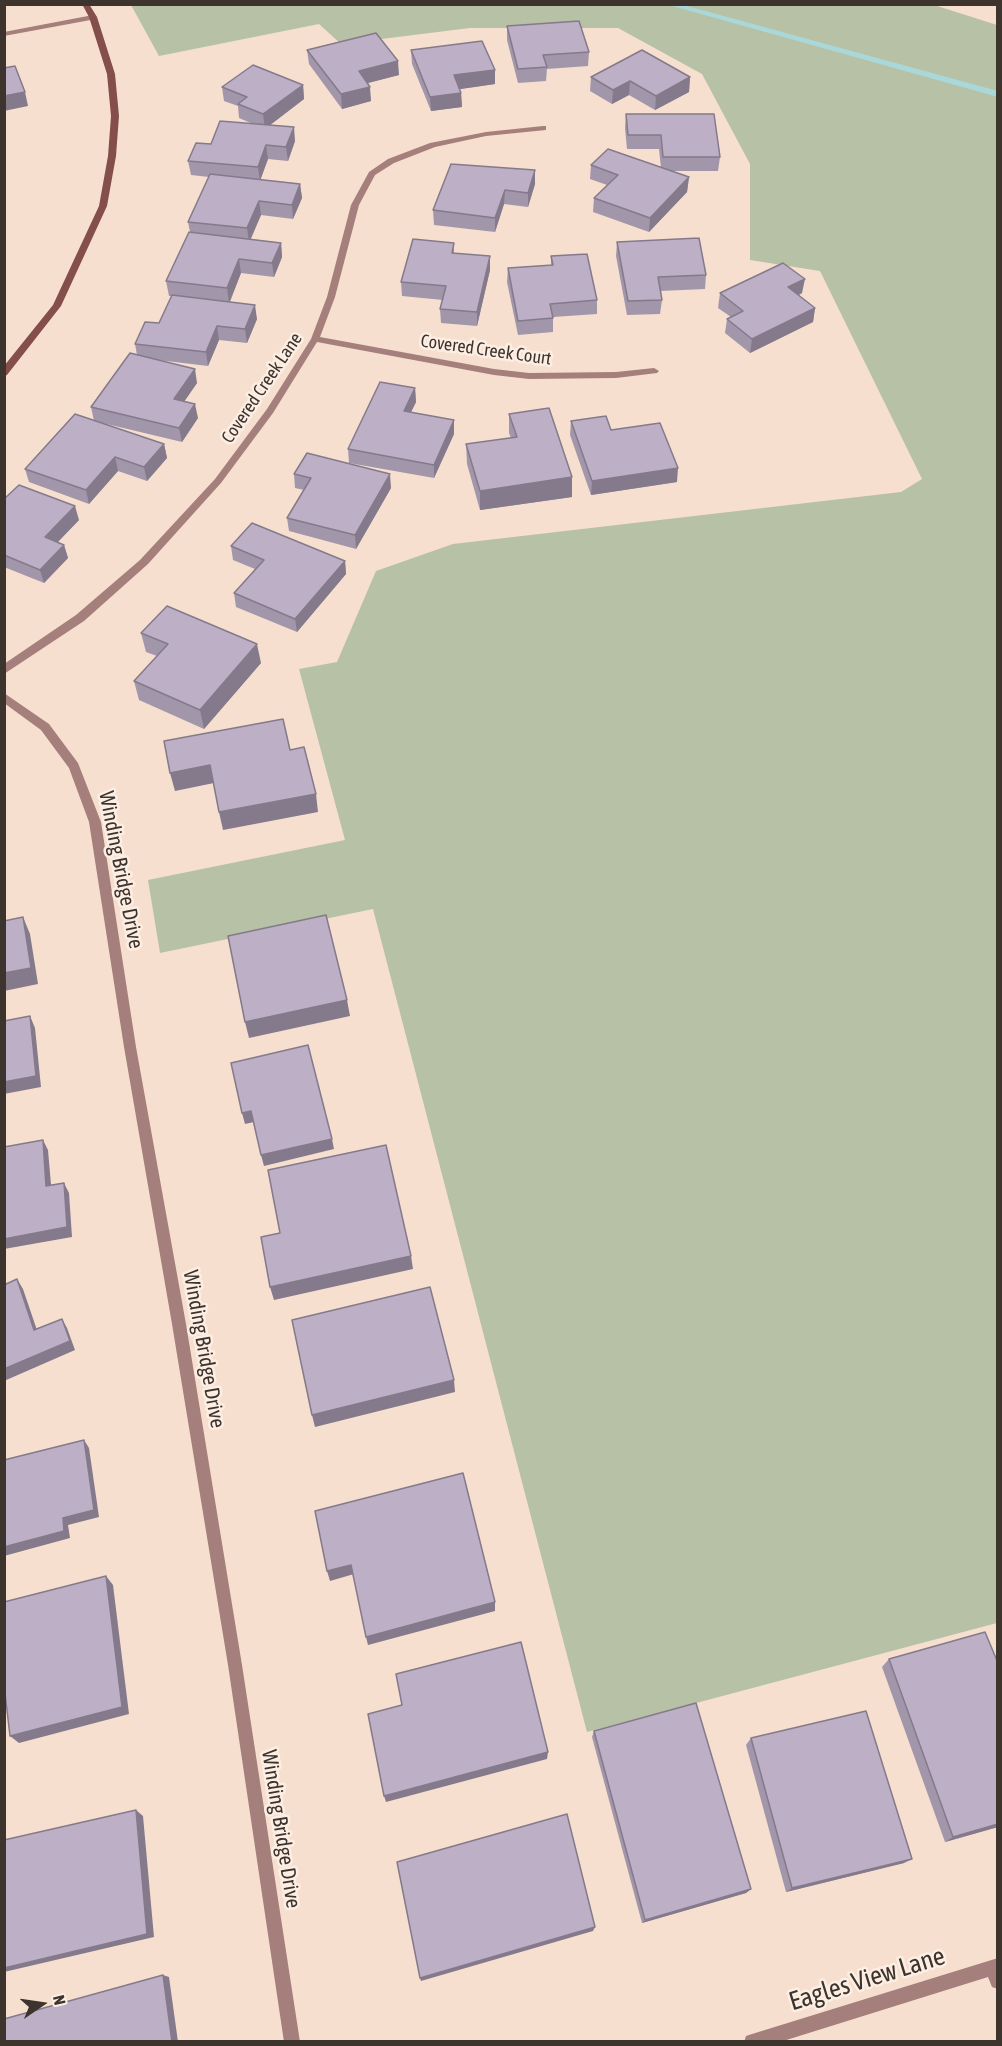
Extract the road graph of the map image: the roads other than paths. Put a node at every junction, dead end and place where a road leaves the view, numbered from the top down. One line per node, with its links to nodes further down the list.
1 (85, 4): 2 (street)
2 (93, 17): 3 (street); 7 (street)
3 (4, 34)
4 (543, 128): 5 (street, Covered Creek Lane)
5 (315, 339): 6 (street, Covered Creek Court); 8 (street, Covered Creek Lane)
6 (654, 371)
7 (4, 373)
8 (4, 669)
9 (4, 697): 11 (street, Winding Bridge Drive)
10 (996, 1971): 12 (street, Eagles View Lane)
11 (292, 2042)
12 (752, 2042)

